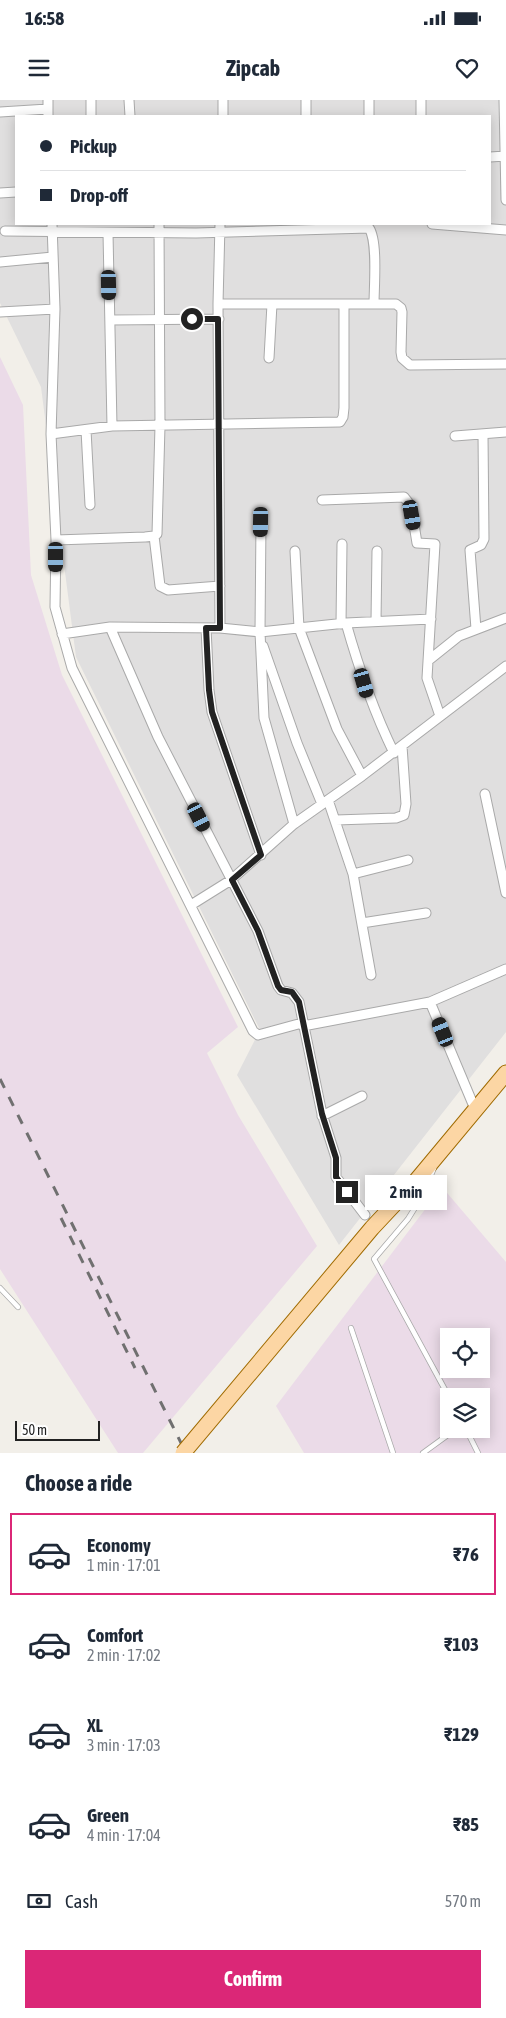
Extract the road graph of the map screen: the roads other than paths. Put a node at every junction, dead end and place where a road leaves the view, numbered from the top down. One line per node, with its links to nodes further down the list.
1 (91, 100): 10 (street)
2 (129, 100): 11 (street)
3 (223, 100): 12 (street)
4 (306, 100): 13 (street)
5 (369, 100): 14 (street)
6 (422, 100): 15 (street)
7 (504, 100): 16 (street)
8 (48, 108): 9 (street)
9 (0, 112)
10 (91, 115)
11 (130, 115)
12 (223, 115)
13 (306, 115)
14 (369, 115)
15 (421, 115)
16 (505, 156): 17 (street); 20 (street)
17 (491, 157)
18 (15, 192): 19 (street)
19 (0, 194)
20 (506, 200)
21 (444, 225): 26 (street)
22 (311, 226): 25 (street); 34 (street)
23 (52, 228): 27 (street); 28 (street); 29 (street)
24 (159, 228): 25 (street); 28 (street); 37 (street)
25 (220, 228): 31 (street)
26 (506, 230)
27 (5, 231)
28 (108, 233): 39 (street)
29 (53, 257): 30 (street); 35 (street)
30 (0, 262)
31 (218, 304): 32 (street); 38 (street)
32 (272, 304): 33 (street); 40 (street)
33 (344, 304): 34 (street); 42 (street)
34 (374, 304): 41 (street)
35 (55, 309): 36 (street); 47 (street)
36 (0, 312)
37 (159, 319): 38 (street); 39 (street); 44 (street)
38 (218, 319): 42 (street)
39 (110, 320): 43 (street)
40 (269, 358)
41 (506, 364)
42 (220, 425): 44 (street); 58 (street)
43 (112, 426): 44 (street); 45 (street)
44 (160, 426): 53 (street)
45 (86, 430): 47 (street); 51 (street)
46 (506, 432): 48 (street)
47 (51, 434): 54 (street)
48 (483, 434): 49 (street); 67 (street)
49 (455, 436)
50 (322, 500): 60 (street)
51 (90, 505)
52 (261, 522): 69 (street)
53 (154, 536): 54 (street); 58 (street)
54 (56, 540): 68 (street)
55 (342, 544): 62 (street)
56 (295, 551): 66 (street)
57 (377, 551): 61 (street)
58 (220, 586): 65 (street)
59 (506, 618): 67 (street)
60 (431, 619): 61 (street); 70 (street)
61 (376, 621): 62 (street)
62 (344, 623): 66 (street); 74 (street)
63 (110, 626): 64 (street); 68 (street); 83 (street)
64 (206, 628): 65 (street); 80 (street)
65 (220, 628): 69 (street)
66 (299, 628): 69 (street); 75 (street)
67 (476, 629): 70 (street)
68 (62, 634): 85 (street)
69 (260, 635): 77 (street); 79 (street)
70 (429, 660): 72 (street)
71 (506, 666): 72 (street)
72 (440, 716): 73 (street)
73 (402, 746): 74 (street); 78 (street)
74 (394, 753): 75 (street)
75 (362, 776): 77 (street)
76 (485, 794): 84 (street)
77 (325, 802): 78 (street); 79 (street)
78 (336, 820): 82 (street)
79 (294, 824): 80 (street)
80 (261, 855): 83 (street)
81 (408, 860): 82 (street)
82 (353, 874): 87 (street)
83 (232, 880): 85 (street); 91 (street)
84 (506, 893)
85 (191, 905): 91 (street)
86 (426, 913): 87 (street)
87 (362, 923): 89 (street)
88 (506, 969): 90 (street)
89 (370, 974)
90 (430, 1002): 91 (street); 94 (street)
91 (303, 1024): 95 (street)
92 (506, 1074): 94 (main road)
93 (362, 1096): 95 (street)
94 (476, 1109): 96 (main road)
95 (322, 1116): 97 (street)
96 (436, 1157): 101 (lane); 104 (main road, bridge)
97 (365, 1215)
98 (0, 1288): 99 (lane)
99 (18, 1307)
100 (351, 1328): 105 (lane)
101 (444, 1388)
102 (444, 1438): 106 (lane)
103 (470, 1438): 107 (lane)
104 (183, 1453)
105 (393, 1453)
106 (423, 1453)
107 (478, 1453)

